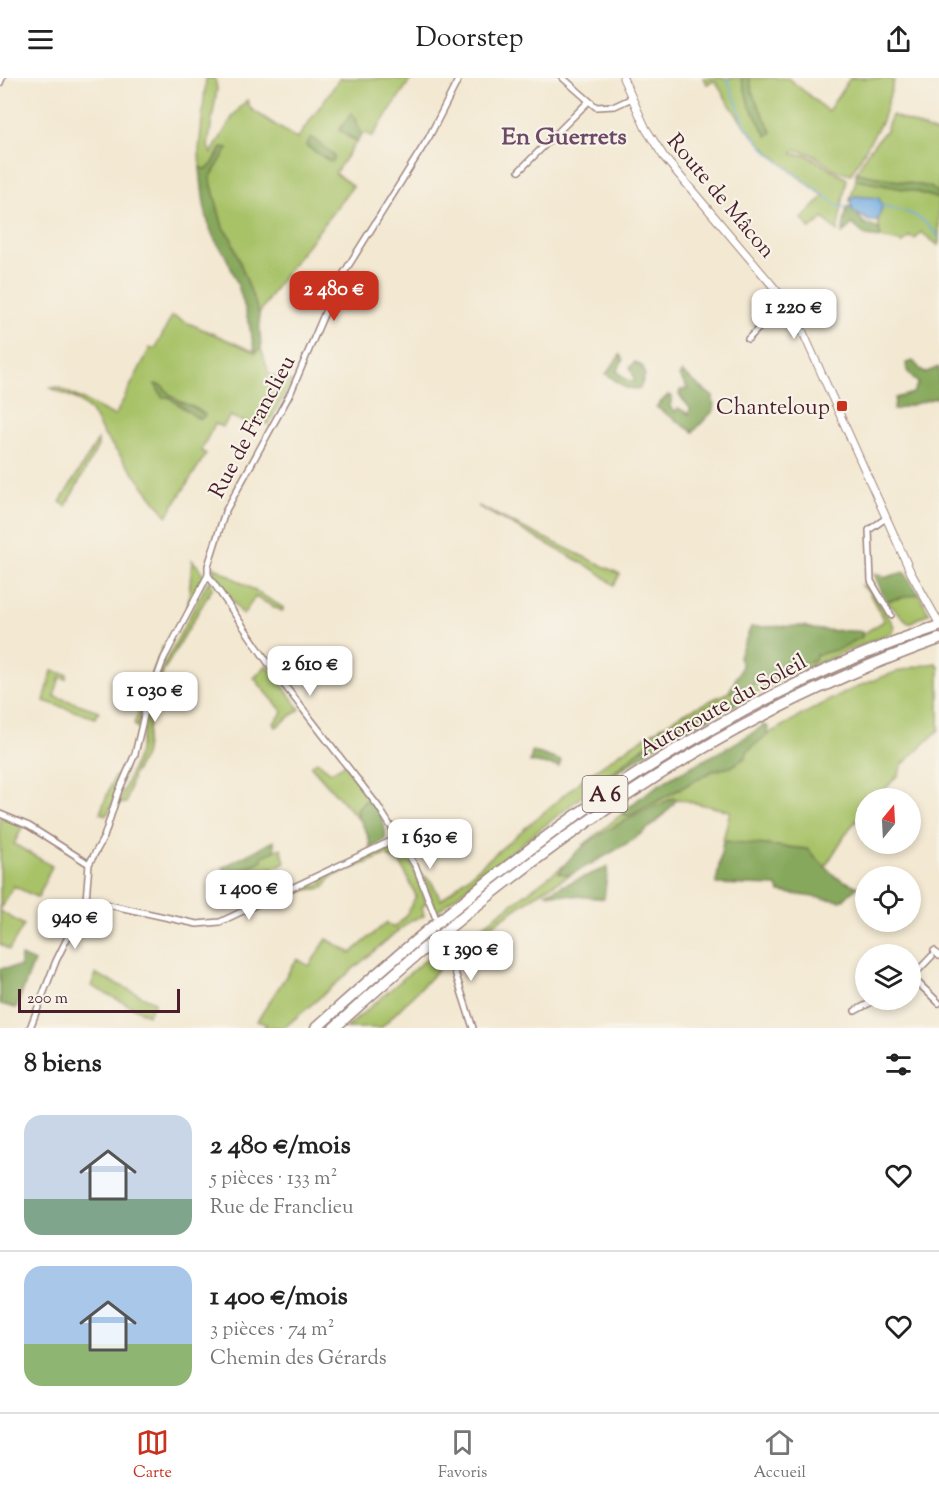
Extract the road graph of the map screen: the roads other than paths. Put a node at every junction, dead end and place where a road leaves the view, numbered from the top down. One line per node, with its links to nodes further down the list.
1 (2, 78): 5 (street)
2 (459, 78): 12 (street, Rue de Franclieu)
3 (563, 78): 7 (street)
4 (623, 78): 6 (street, Route de Mâcon)
5 (0, 83)
6 (630, 99): 7 (street); 9 (street, Route de Mâcon)
7 (588, 102): 8 (street)
8 (519, 171)
9 (786, 301): 10 (street); 11 (street, Route de Mâcon)
10 (748, 339)
11 (886, 519): 13 (street); 14 (street, Route de Mâcon)
12 (208, 575): 17 (street); 18 (street, Rue de Franclieu)
13 (891, 615)
14 (938, 626): 27 (highway, Autoroute du Soleil / A 6)
15 (939, 639): 28 (highway, Autoroute du Soleil / A 6)
16 (0, 814): 18 (street)
17 (397, 838): 19 (street); 20 (street)
18 (89, 864): 19 (street)
19 (86, 900): 26 (street)
20 (435, 916)
21 (446, 944): 29 (street)
22 (935, 954): 23 (street)
23 (921, 968)
24 (921, 987): 25 (street)
25 (939, 1003)
26 (30, 1028)
27 (316, 1028)
28 (334, 1028)
29 (473, 1028)

